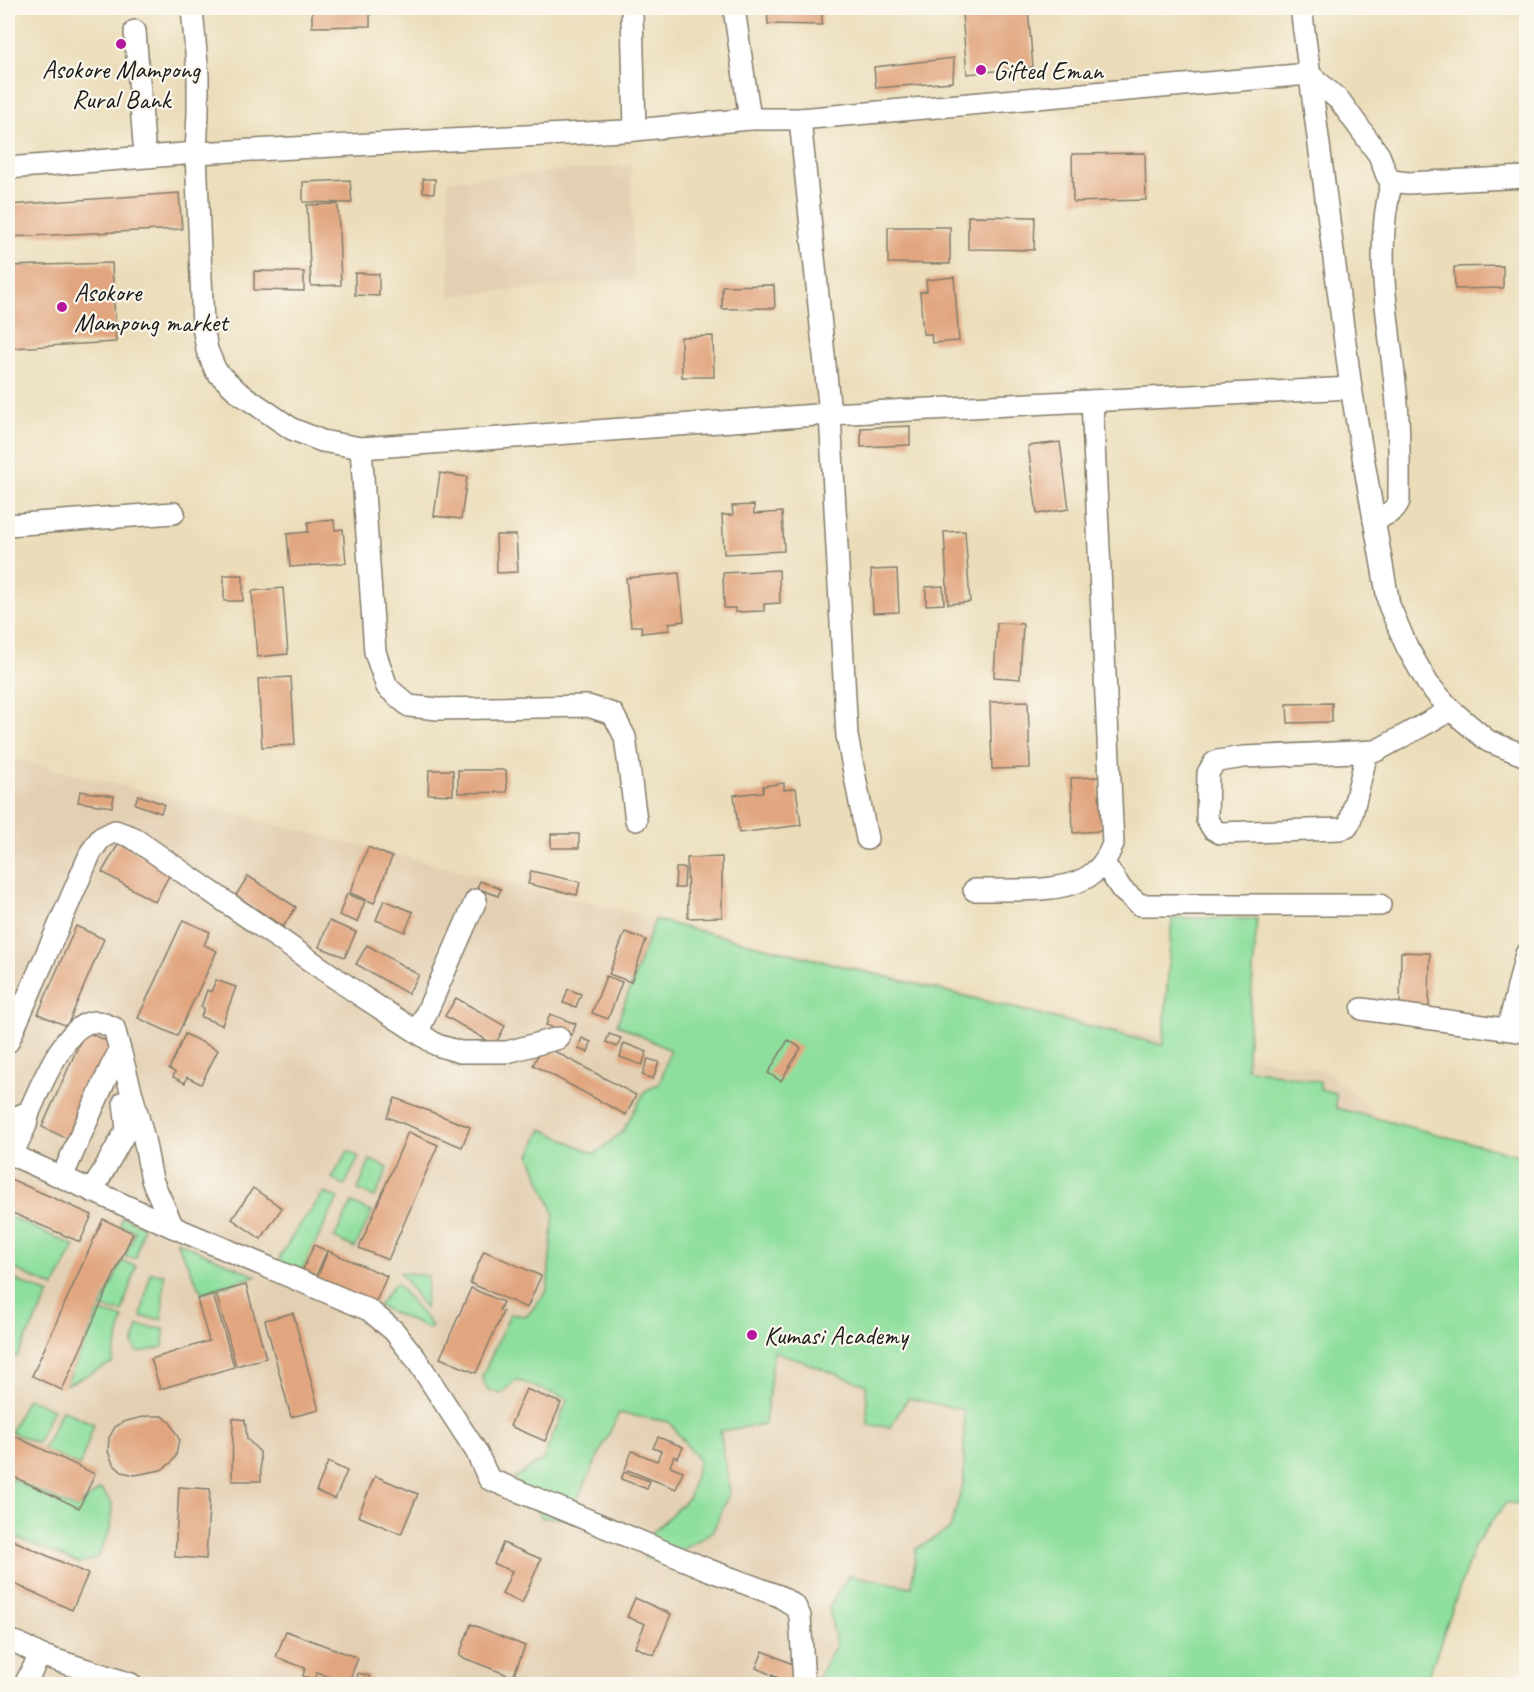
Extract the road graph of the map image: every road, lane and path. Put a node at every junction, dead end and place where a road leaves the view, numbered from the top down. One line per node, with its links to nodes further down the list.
1 (192, 8): 10 (street)
2 (734, 8): 7 (street)
3 (1301, 8): 6 (street)
4 (632, 15): 9 (street)
5 (135, 31): 11 (street)
6 (1309, 74): 8 (street); 14 (street); 15 (street)
7 (750, 119): 8 (street); 9 (street)
8 (800, 119): 17 (street)
9 (635, 130): 10 (street)
10 (195, 153): 11 (street); 18 (street)
11 (145, 156): 12 (street)
12 (8, 168)
13 (1527, 177): 14 (street)
14 (1392, 181): 20 (street)
15 (1351, 388): 16 (street); 20 (street)
16 (1092, 401): 17 (street); 27 (street)
17 (830, 414): 18 (street); 26 (street)
18 (361, 448): 25 (street)
19 (174, 513): 21 (street)
20 (1374, 520): 22 (street)
21 (8, 525)
22 (1451, 710): 23 (street); 24 (street)
23 (1367, 753): 23 (street)
24 (1527, 756)
25 (636, 820)
26 (867, 839)
27 (1104, 863): 28 (street); 30 (street)
28 (974, 890)
29 (476, 900): 34 (street)
30 (1380, 905)
31 (1527, 954): 33 (street)
32 (1362, 1009): 33 (street)
33 (1517, 1030)
34 (418, 1032): 35 (street); 36 (street)
35 (559, 1038)
36 (8, 1042)
37 (120, 1050): 38 (street); 41 (street); 42 (street); 43 (street)
38 (29, 1112): 39 (street); 40 (street)
39 (8, 1120)
40 (10, 1154): 41 (street)
41 (62, 1177): 42 (street)
42 (92, 1191): 43 (street)
43 (173, 1227): 48 (street)
44 (8, 1641): 45 (street)
45 (40, 1655): 46 (street); 47 (street)
46 (25, 1684)
47 (131, 1684)
48 (804, 1684)

